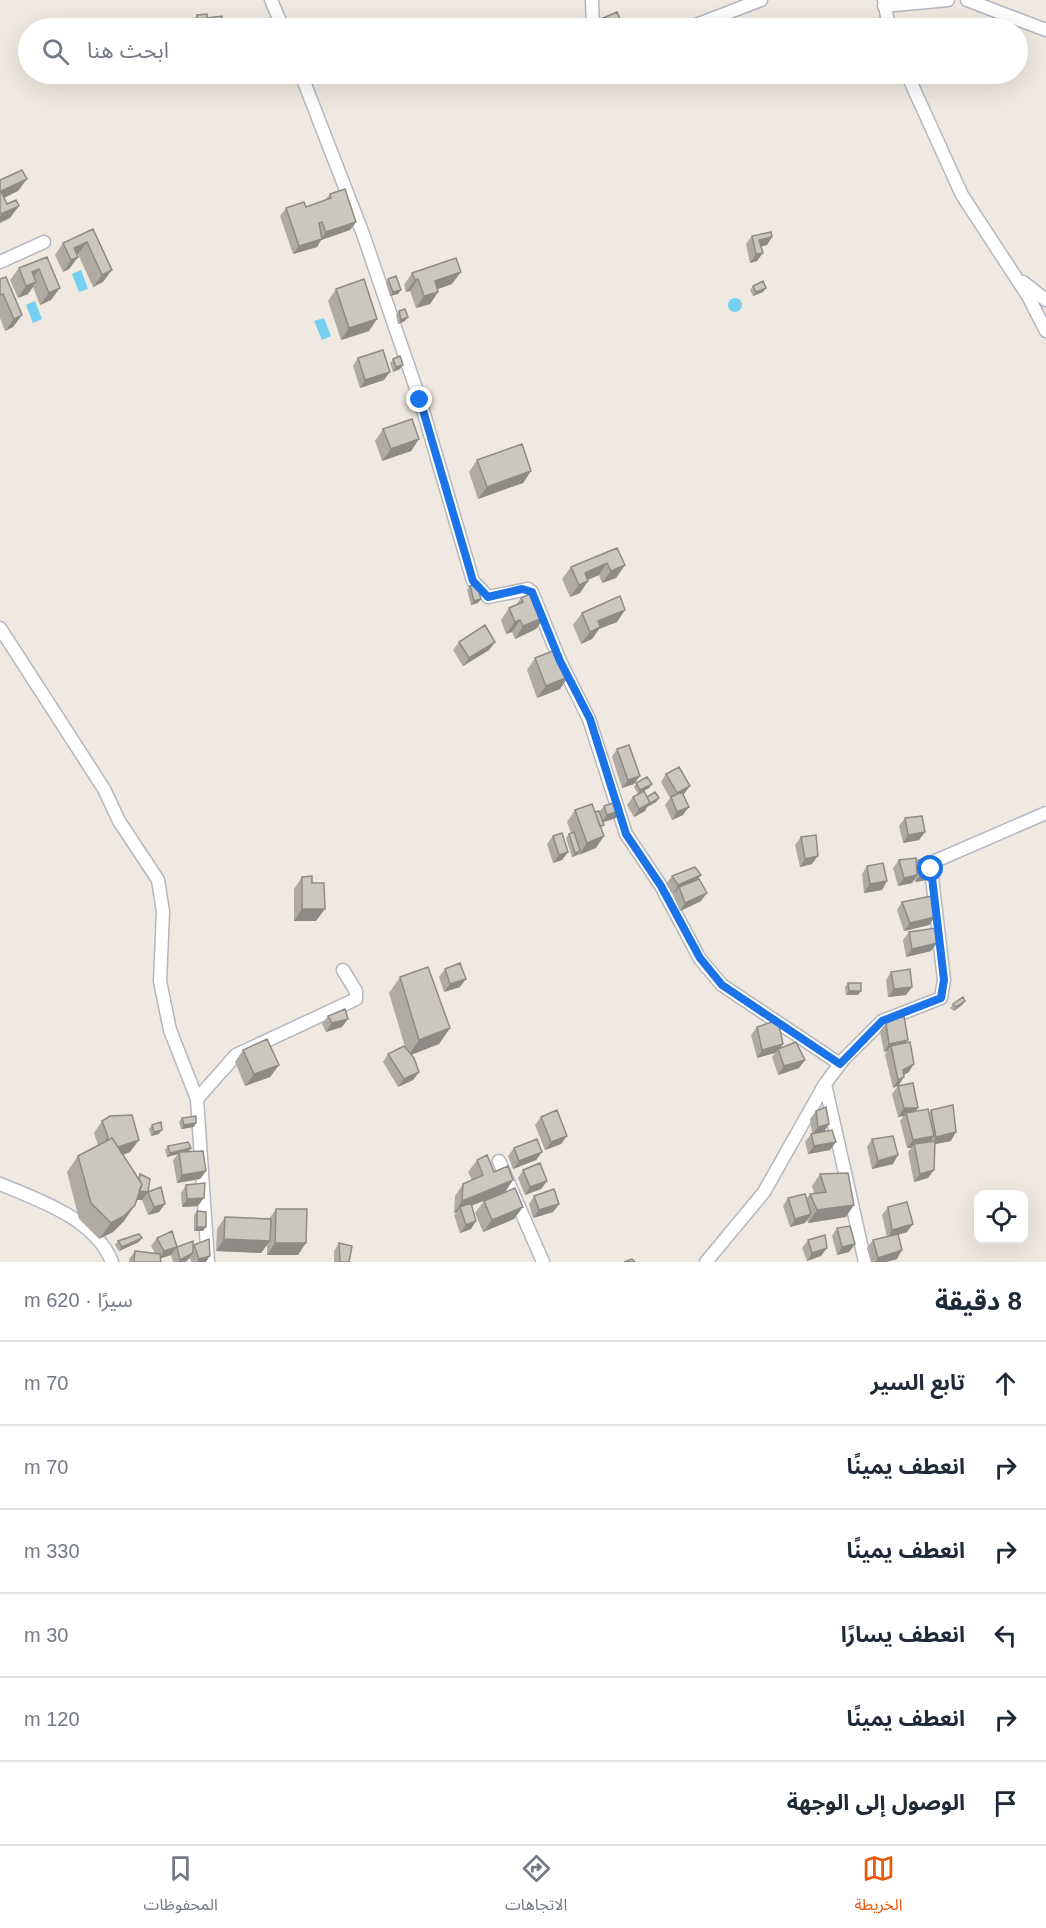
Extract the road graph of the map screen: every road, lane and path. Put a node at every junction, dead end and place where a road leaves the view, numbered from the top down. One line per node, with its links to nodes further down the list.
1 (271, 0): 7 (street)
2 (592, 0): 8 (street)
3 (761, 0): 9 (street)
4 (948, 0): 6 (street)
5 (967, 0): 11 (street)
6 (884, 3): 10 (street)
7 (279, 18)
8 (593, 18)
9 (714, 18)
10 (887, 18)
11 (1014, 18)
12 (1028, 23): 13 (street)
13 (1046, 30)
14 (305, 84): 24 (street)
15 (912, 84): 18 (street)
16 (44, 242): 17 (street)
17 (0, 262)
18 (1015, 276): 19 (street); 20 (street)
19 (1046, 300)
20 (1046, 331)
21 (0, 628): 26 (street)
22 (1046, 813): 24 (street)
23 (343, 970): 26 (street)
24 (840, 1064): 25 (street)
25 (825, 1084): 32 (street); 33 (street)
26 (196, 1099): 30 (street)
27 (499, 1161): 31 (street)
28 (0, 1184): 29 (street)
29 (112, 1262)
30 (208, 1262)
31 (543, 1262)
32 (706, 1262)
33 (865, 1262)

